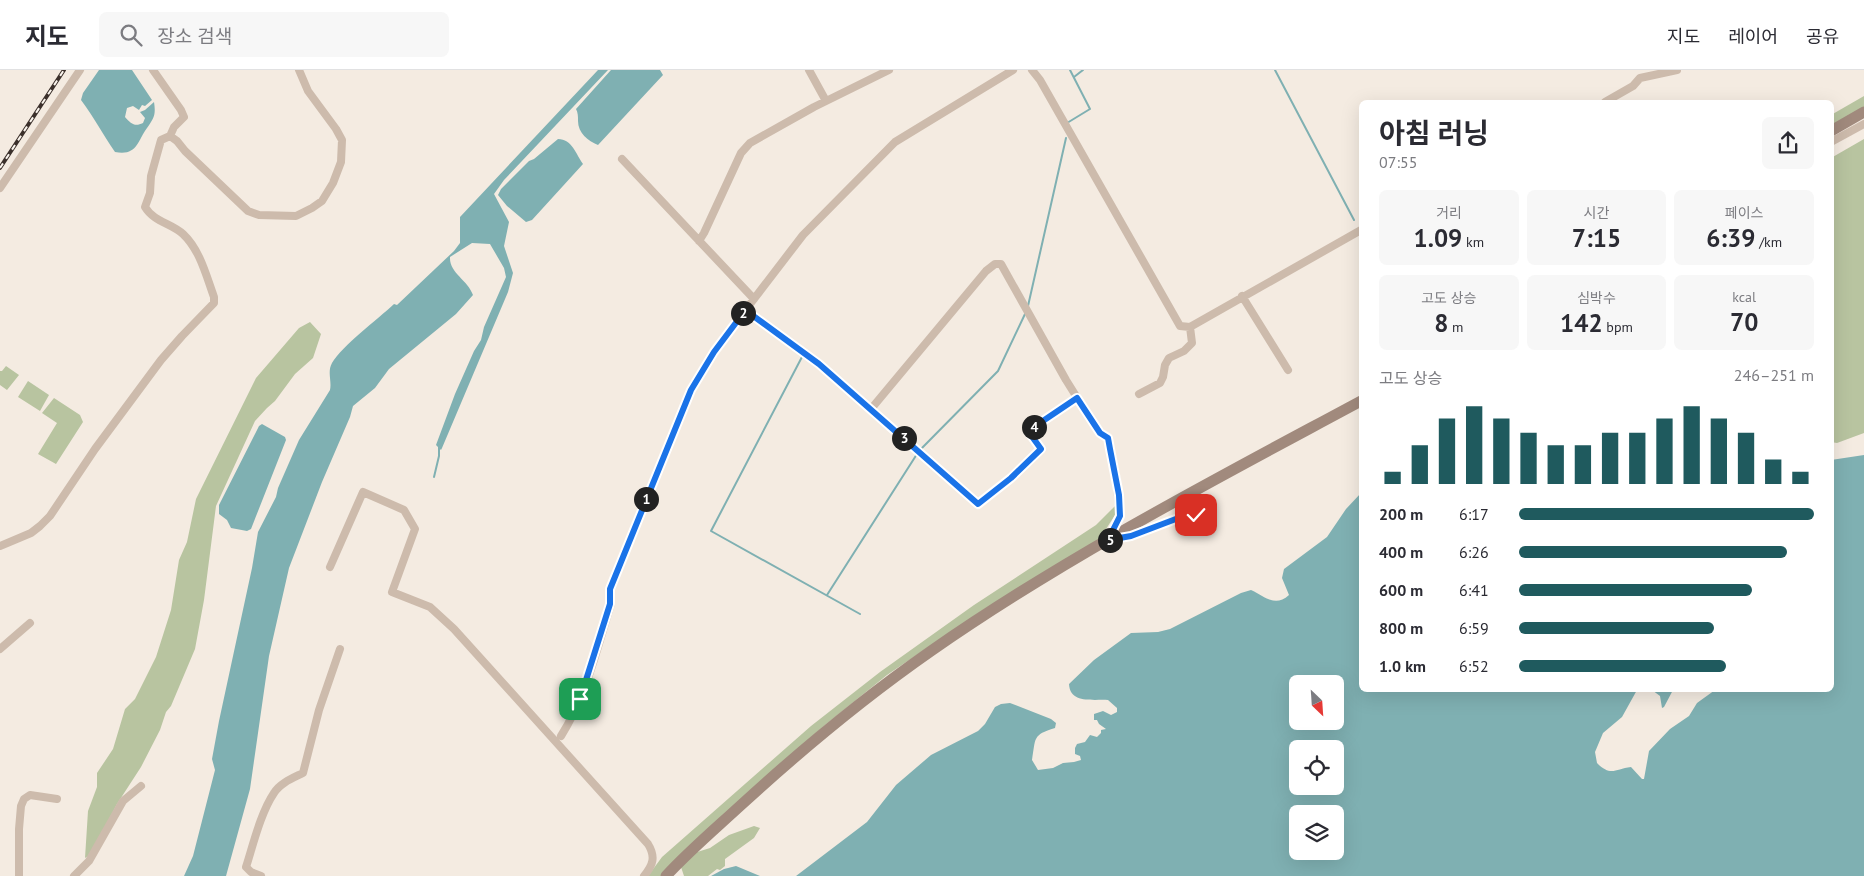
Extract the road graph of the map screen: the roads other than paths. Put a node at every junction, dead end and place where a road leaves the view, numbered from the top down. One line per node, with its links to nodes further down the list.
1 (80, 70): 17 (street)
2 (153, 70): 14 (street)
3 (299, 70): 14 (street)
4 (809, 70): 10 (street)
5 (889, 70): 10 (street)
6 (1013, 70): 21 (street)
7 (1032, 70): 23 (street)
8 (1677, 70): 9 (street)
9 (1608, 100)
10 (826, 101): 19 (street)
11 (1864, 112): 13 (street)
12 (1864, 124): 15 (street)
13 (1834, 129)
14 (170, 136): 31 (street)
15 (1834, 140)
16 (622, 159): 19 (street)
17 (0, 188)
18 (1359, 231): 20 (street)
19 (699, 240): 21 (street)
20 (1242, 296): 23 (street); 24 (street)
21 (754, 299): 22 (street)
22 (747, 308): 28 (street); 36 (street)
23 (1190, 327): 25 (street)
24 (1288, 370)
25 (1139, 394)
26 (1077, 398): 28 (street); 28 (street); 30 (street)
27 (1359, 402): 30 (street)
28 (872, 409)
29 (1212, 523): 30 (street)
30 (1108, 540): 43 (street)
31 (0, 546)
32 (330, 567): 42 (street)
33 (30, 623): 34 (street)
34 (0, 649)
35 (340, 649): 41 (street)
36 (561, 736)
37 (141, 786): 40 (street)
38 (57, 799): 39 (street)
39 (19, 876)
40 (74, 876)
41 (261, 876)
42 (644, 876)
43 (666, 876)

